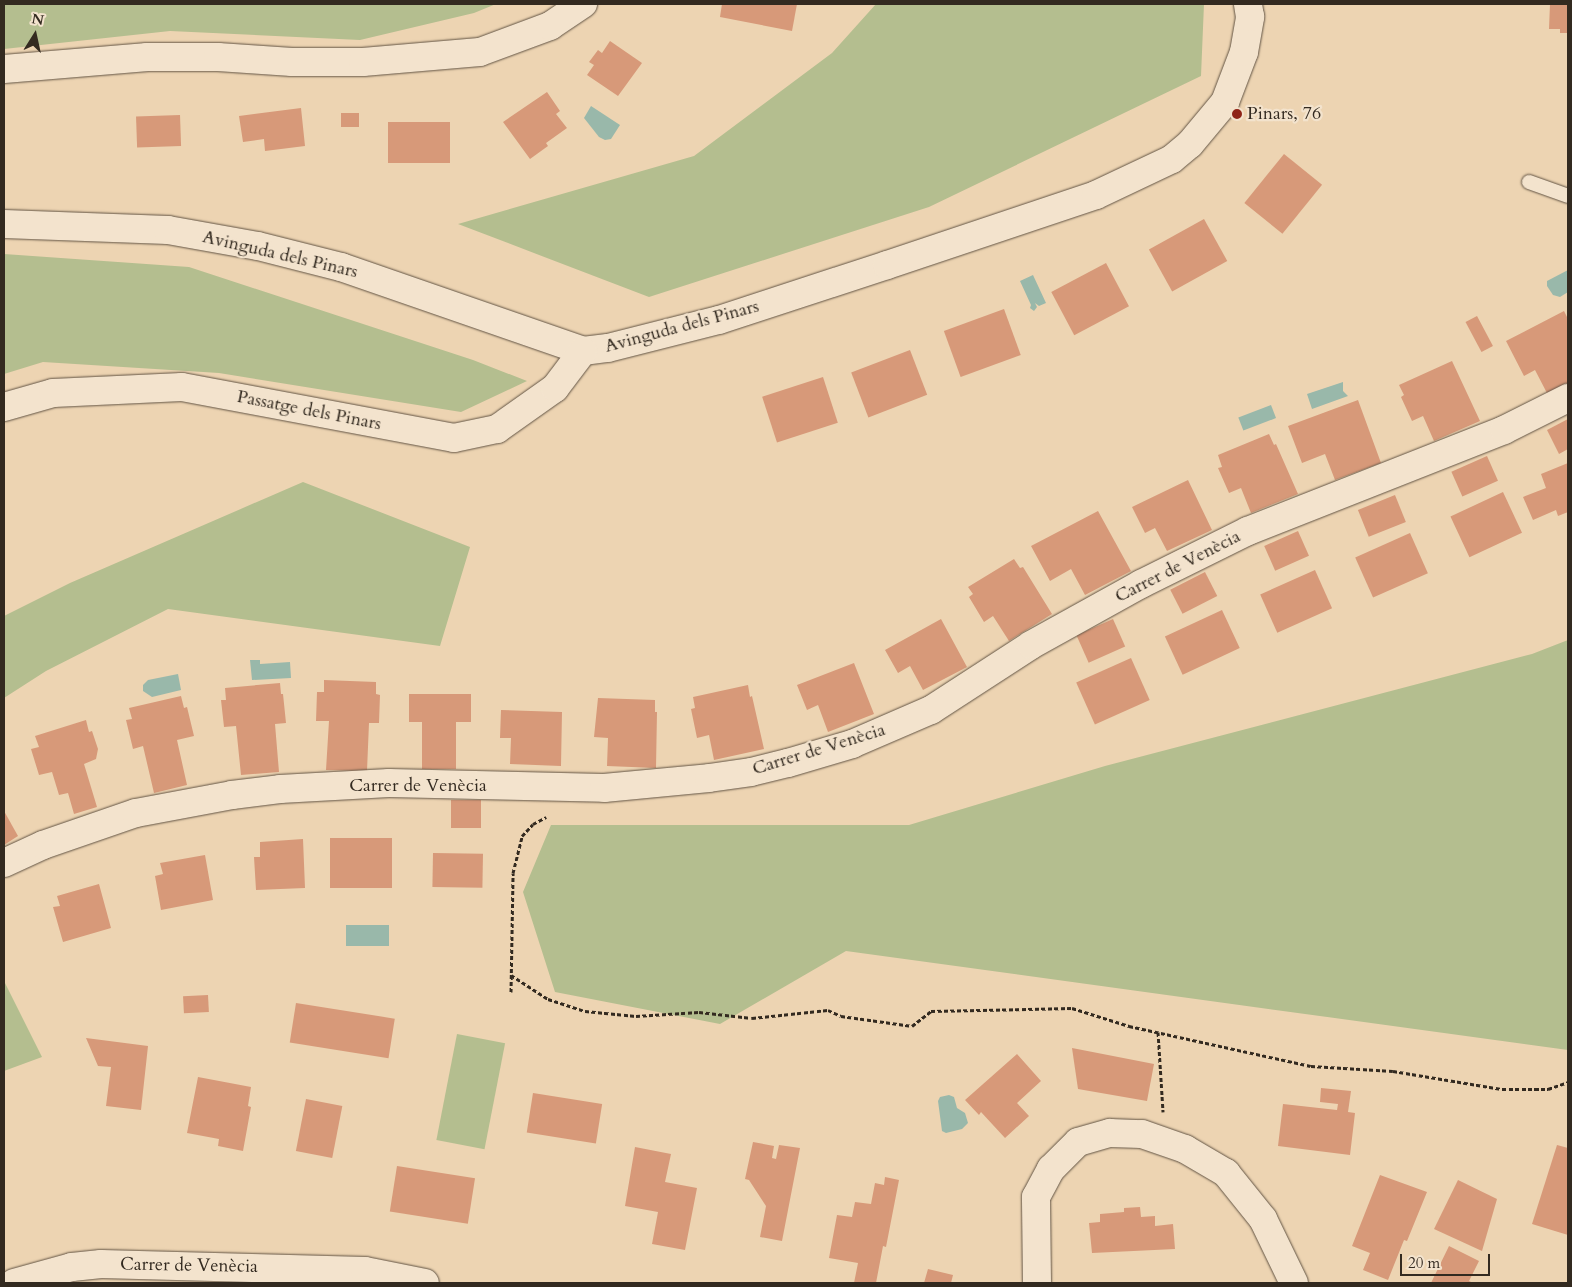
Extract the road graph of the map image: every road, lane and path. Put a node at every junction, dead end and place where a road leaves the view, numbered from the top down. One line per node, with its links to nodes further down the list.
1 (583, 4): 3 (street)
2 (1248, 4): 7 (street, Avinguda dels Pinars)
3 (4, 69)
4 (1529, 182): 5 (lane)
5 (1568, 196)
6 (4, 224): 7 (street, Avinguda dels Pinars)
7 (583, 351): 9 (street, Passatge dels Pinars)
8 (1568, 398): 11 (street, Carrer de Venècia)
9 (4, 407)
10 (549, 816): 12 (path)
11 (4, 863)
12 (511, 975): 13 (path); 14 (path)
13 (511, 992)
14 (1158, 1032): 15 (path); 16 (path)
15 (1568, 1082)
16 (1165, 1142): 21 (street); 22 (street)
17 (4, 1279): 18 (street)
18 (7, 1283)
19 (14, 1283): 20 (street, Carrer de Venècia)
20 (424, 1283)
21 (1037, 1283)
22 (1294, 1283)

